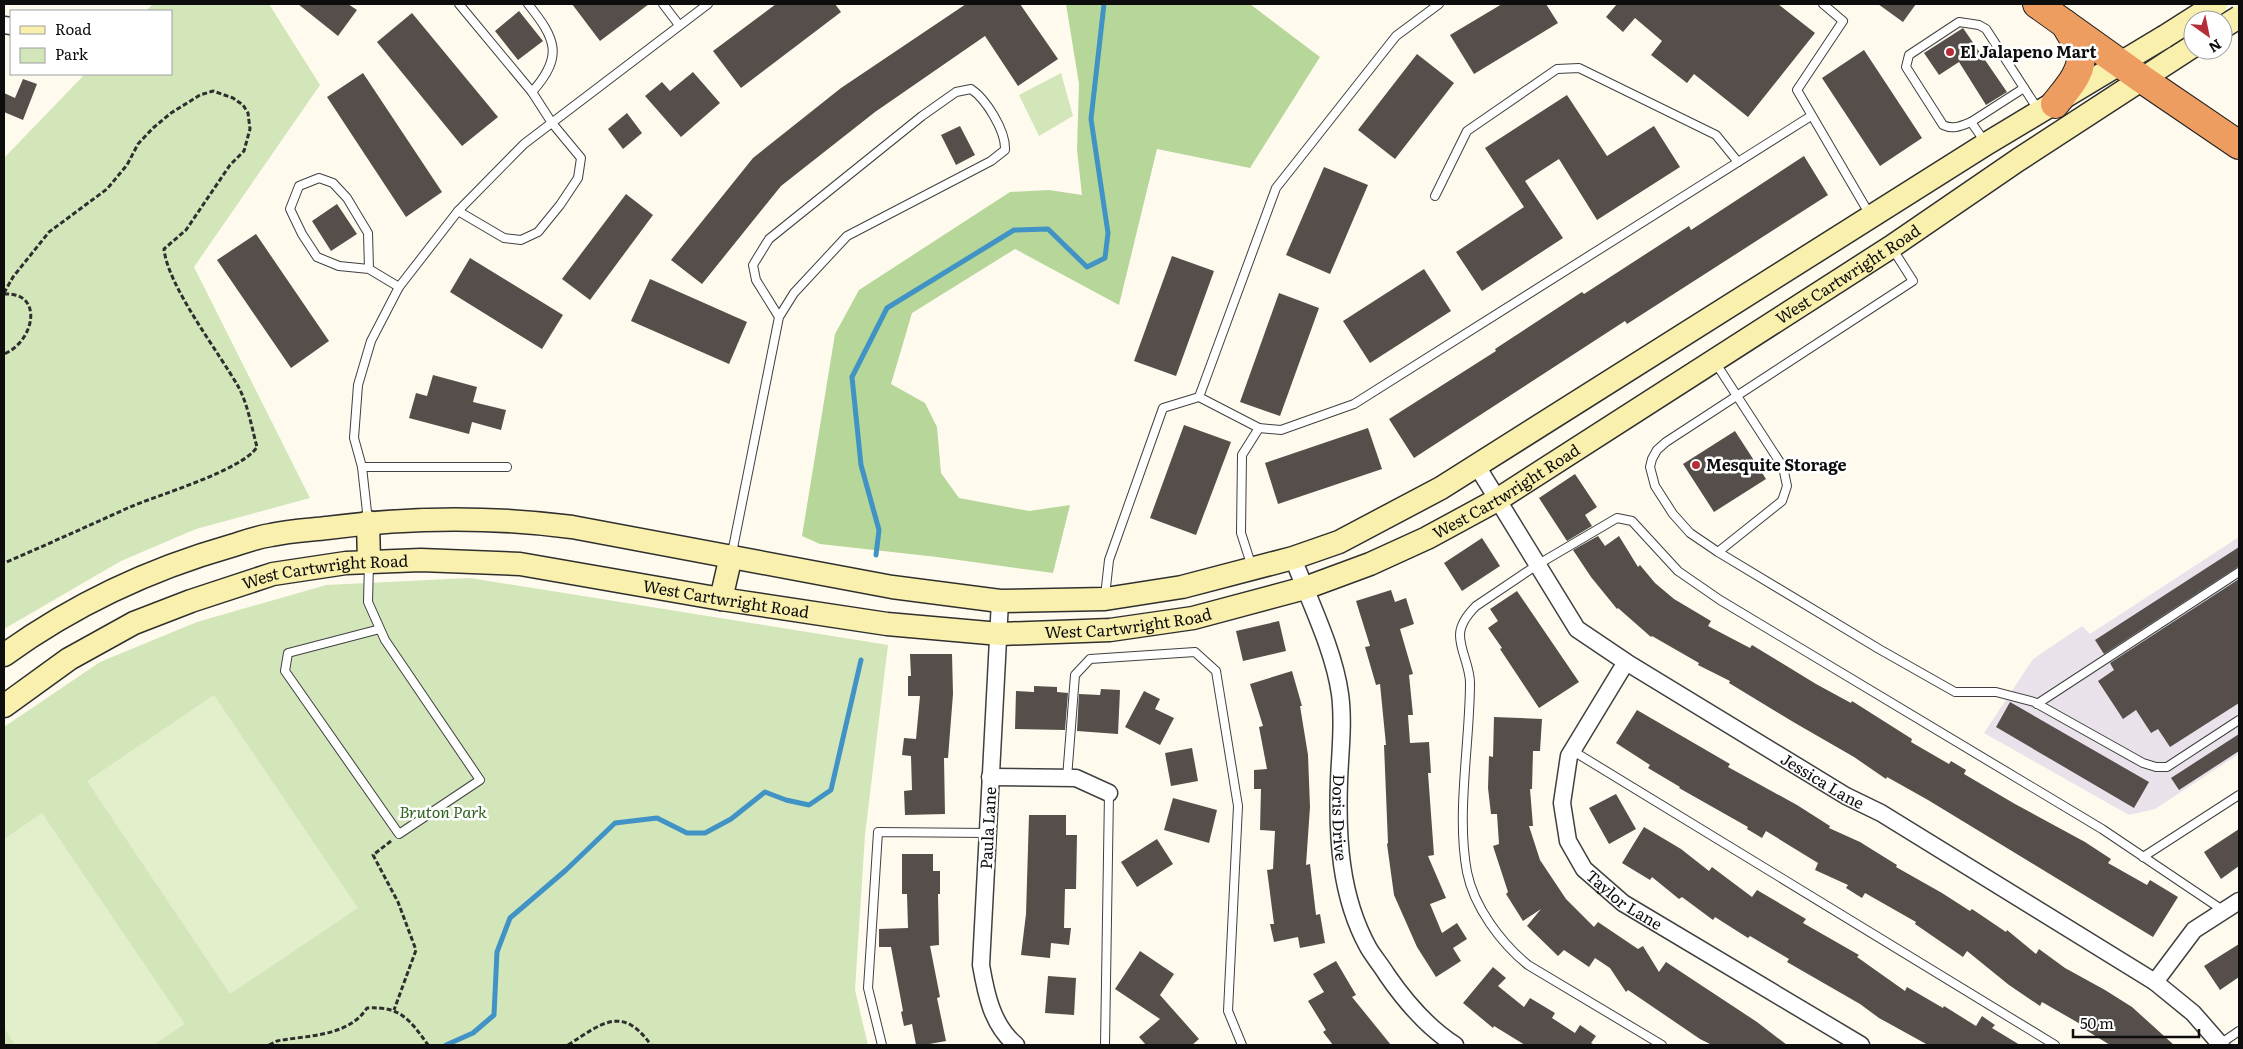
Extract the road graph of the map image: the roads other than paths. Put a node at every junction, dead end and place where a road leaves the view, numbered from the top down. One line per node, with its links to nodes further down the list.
1 (459, 4): 15 (lane)
2 (528, 4): 15 (lane)
3 (663, 4): 11 (lane)
4 (708, 4): 11 (lane)
5 (1439, 4): 33 (lane)
6 (1823, 4): 17 (lane)
7 (2037, 4): 10 (highway)
8 (2215, 4): 9 (highway); 13 (main road, bridge)
9 (2239, 22)
10 (2064, 23): 13 (highway); 16 (highway)
11 (680, 25): 19 (lane)
12 (2183, 51): 13 (main road)
13 (2131, 71): 16 (main road, West Cartwright Road); 21 (highway); 23 (main road, West Cartwright Road)
14 (2024, 88): 16 (lane); 18 (lane); 18 (lane)
15 (532, 92): 19 (lane)
16 (2048, 108): 20 (main road, West Cartwright Road)
17 (1811, 116): 22 (lane); 26 (lane)
18 (1971, 122): 20 (lane)
19 (552, 123): 25 (lane); 25 (lane)
20 (1986, 144): 23 (main road); 26 (main road, West Cartwright Road)
21 (2239, 145)
22 (1738, 162): 24 (lane); 34 (lane)
23 (2003, 170): 27 (main road, West Cartwright Road)
24 (1435, 196)
25 (458, 211): 29 (lane)
26 (1871, 217): 27 (main road); 35 (main road, West Cartwright Road)
27 (1891, 247): 31 (main road, West Cartwright Road); 32 (lane)
28 (369, 269): 28 (lane); 29 (lane)
29 (399, 287): 36 (lane)
30 (779, 317): 30 (lane); 41 (lane)
31 (1714, 360): 32 (lane); 38 (main road, West Cartwright Road)
32 (1737, 396): 40 (lane); 40 (lane)
33 (1199, 397): 34 (lane); 49 (lane)
34 (1259, 428): 45 (lane)
35 (1477, 466): 38 (street, Jessica Lane); 42 (main road, West Cartwright Road)
36 (362, 467): 37 (lane); 39 (lane)
37 (508, 467)
38 (1497, 500): 44 (street, Jessica Lane); 47 (main road, West Cartwright Road)
39 (368, 522): 41 (main road, West Cartwright Road); 43 (main road); 53 (main road, West Cartwright Road)
40 (1718, 552): 55 (lane)
41 (731, 556): 48 (main road); 50 (main road, West Cartwright Road)
42 (1293, 558): 45 (main road, West Cartwright Road); 47 (street, Doris Drive)
43 (369, 562): 48 (main road, West Cartwright Road); 51 (lane); 56 (main road, West Cartwright Road)
44 (1537, 565): 54 (street, Jessica Lane); 64 (lane); 75 (lane)
45 (1252, 568): 49 (main road, West Cartwright Road)
46 (2239, 572): 55 (lane)
47 (1305, 588): 52 (main road, West Cartwright Road); 74 (street, Doris Drive)
48 (721, 599): 52 (main road, West Cartwright Road)
49 (1105, 599): 50 (main road, West Cartwright Road)
50 (1000, 601): 52 (street, Paula Lane)
51 (380, 629): 51 (lane)
52 (1000, 634): 59 (street, Paula Lane)
53 (4, 655)
54 (1626, 662): 58 (street, Taylor Lane); 67 (street, Jessica Lane)
55 (2037, 704): 57 (lane)
56 (4, 706)
57 (2239, 720)
58 (1572, 751): 76 (street, Taylor Lane); 77 (lane)
59 (990, 777): 60 (street); 63 (street, Paula Lane)
60 (1067, 778): 61 (street); 73 (lane)
61 (1110, 793): 72 (lane)
62 (2239, 795): 64 (lane)
63 (988, 833): 70 (lane); 71 (street, Paula Lane)
64 (2144, 857): 66 (lane)
65 (2239, 901): 66 (street)
66 (2224, 911): 67 (street)
67 (2155, 982): 69 (street, Jessica Lane)
68 (2239, 1031): 69 (lane)
69 (2220, 1044)
70 (882, 1045)
71 (1016, 1045)
72 (1106, 1045)
73 (1242, 1045)
74 (1455, 1045)
75 (1662, 1045)
76 (1861, 1045)
77 (2055, 1045)

